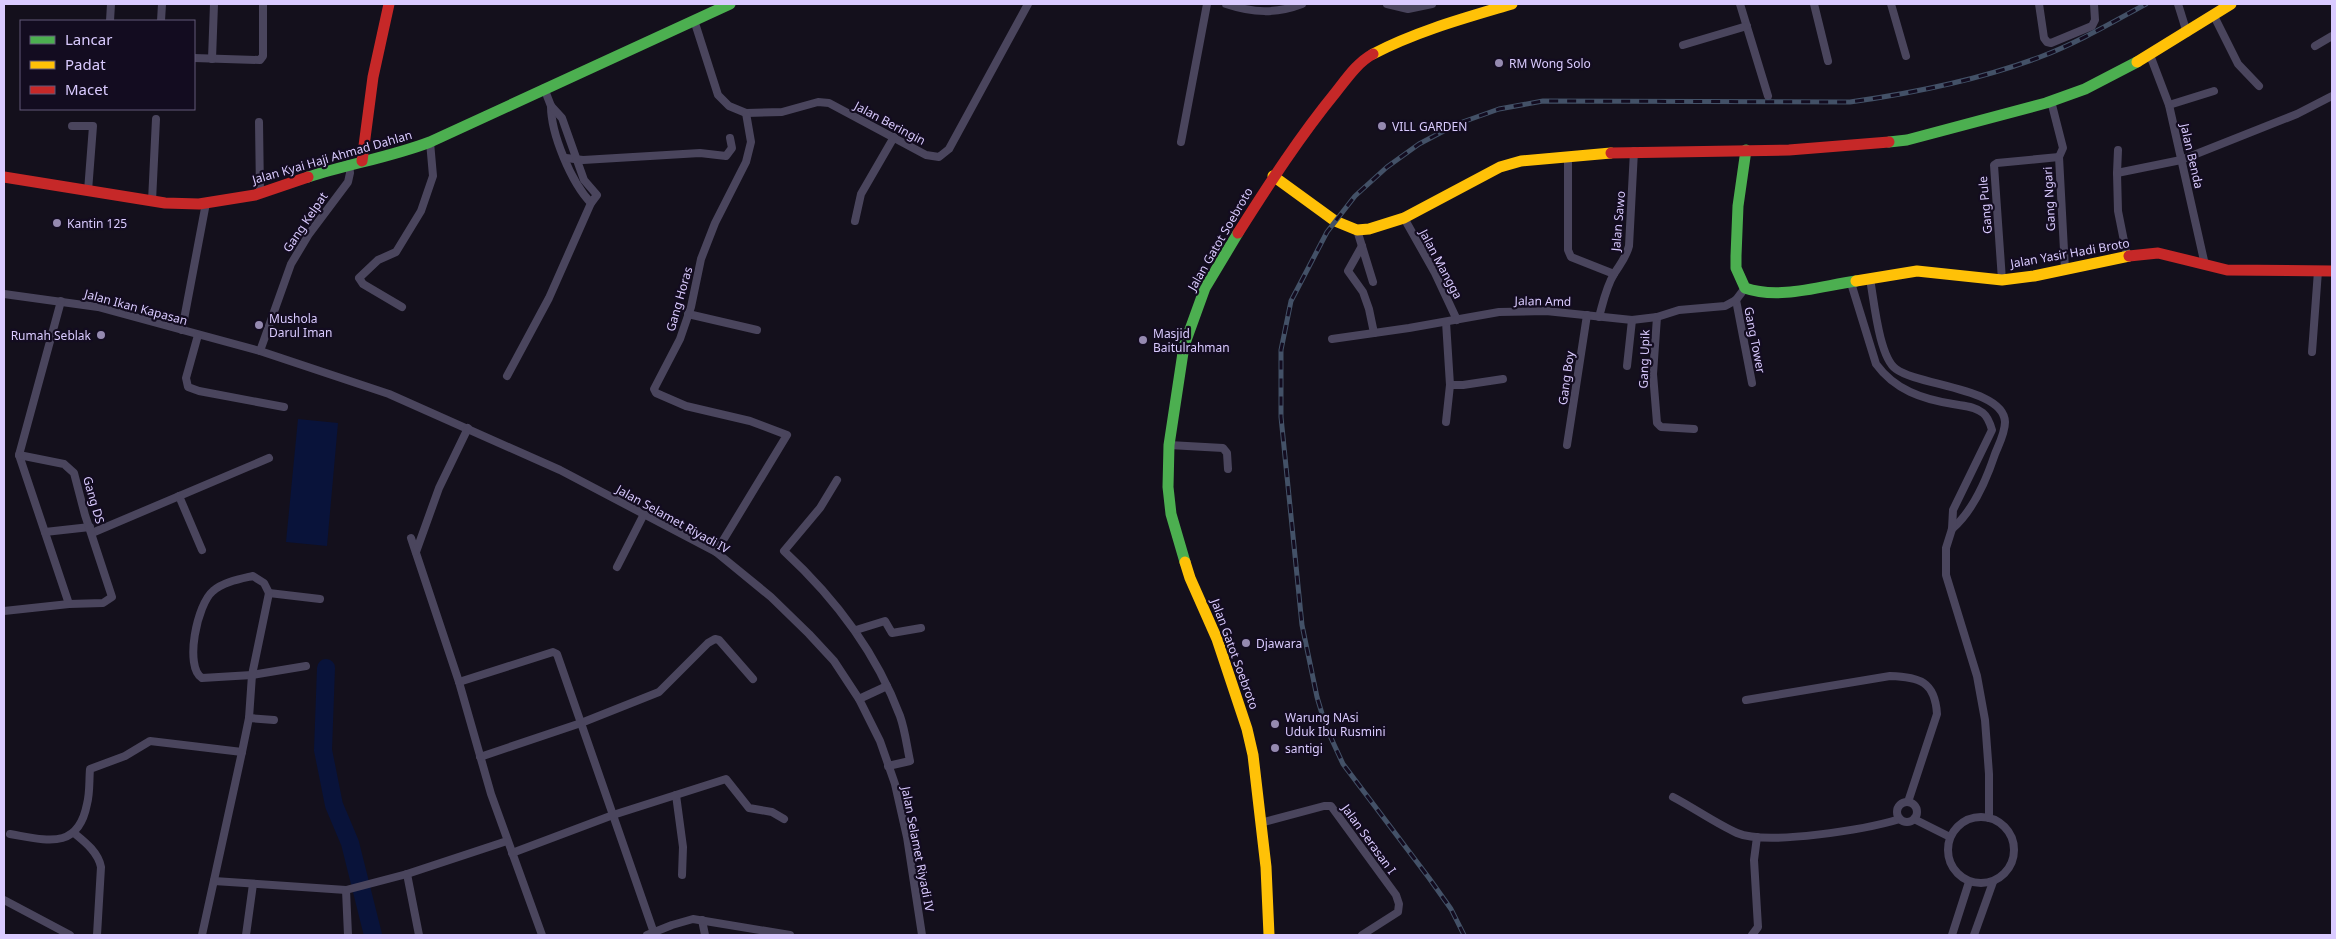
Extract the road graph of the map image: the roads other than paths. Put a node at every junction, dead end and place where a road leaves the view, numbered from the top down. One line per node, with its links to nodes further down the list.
1 (111, 4): 22 (street)
2 (162, 4): 23 (street)
3 (214, 4): 33 (street)
4 (263, 4): 33 (street)
5 (389, 4): 59 (street)
6 (730, 4): 24 (street, Jalan Kyai Haji Ahmad Dahlan)
7 (1028, 4): 47 (street, Jalan Beringin)
8 (1207, 4): 50 (street)
9 (1226, 4): 10 (street)
10 (1302, 4)
11 (1387, 4): 12 (street)
12 (1432, 4)
13 (1512, 4): 62 (street, Jalan Gatot Soebroto)
14 (1740, 4): 25 (street)
15 (1814, 4): 34 (street)
16 (1892, 4): 31 (street)
17 (2039, 4): 18 (street)
18 (2094, 4)
19 (2178, 4): 26 (street)
20 (2231, 4): 21 (street)
21 (2214, 16): 26 (street); 35 (street)
22 (110, 20)
23 (161, 20)
24 (694, 20): 36 (street, Jalan Kyai Haji Ahmad Dahlan); 43 (street)
25 (1747, 26): 28 (street); 38 (street)
26 (2187, 33): 30 (street)
27 (2332, 36): 29 (street)
28 (1683, 45)
29 (2316, 46)
30 (2150, 55): 40 (street); 41 (street, Jalan Benda)
31 (1906, 56)
32 (195, 58): 33 (street)
33 (212, 58)
34 (1828, 61)
35 (2259, 86)
36 (544, 88): 42 (street); 49 (street, Jalan Kyai Haji Ahmad Dahlan)
37 (2214, 90): 41 (street)
38 (1768, 96)
39 (2332, 96): 58 (street)
40 (2051, 101): 52 (street); 55 (street, Gang Ngari)
41 (2169, 105): 58 (street, Jalan Benda)
42 (551, 106): 56 (street); 57 (street)
43 (746, 114): 47 (street, Jalan Beringin); 88 (street, Gang Horas)
44 (156, 119): 66 (street)
45 (259, 122): 65 (street)
46 (72, 126): 64 (street)
47 (894, 137): 70 (street)
48 (730, 138): 57 (street)
49 (430, 142): 59 (street, Jalan Kyai Haji Ahmad Dahlan); 87 (street)
50 (1181, 142)
51 (1634, 150): 52 (street); 54 (street); 78 (street, Jalan Sawo)
52 (1746, 150): 83 (street)
53 (2118, 150): 61 (street)
54 (1568, 156): 69 (street); 78 (street)
55 (2058, 157): 75 (street, Gang Ngari); 80 (street, Gang Pule)
56 (566, 158): 57 (street); 68 (street)
57 (576, 159): 68 (street)
58 (2181, 160): 61 (street); 74 (street, Jalan Benda)
59 (362, 161): 60 (street, Jalan Kyai Haji Ahmad Dahlan)
60 (349, 164): 65 (street, Jalan Kyai Haji Ahmad Dahlan); 100 (street, Gang Kelpat)
61 (2117, 173): 73 (street)
62 (1273, 176): 71 (street); 115 (street, Jalan Gatot Soebroto)
63 (4, 177): 64 (street, Jalan Kyai Haji Ahmad Dahlan)
64 (88, 191): 66 (street, Jalan Kyai Haji Ahmad Dahlan)
65 (260, 193): 67 (street, Jalan Kyai Haji Ahmad Dahlan)
66 (152, 201): 67 (street, Jalan Kyai Haji Ahmad Dahlan)
67 (206, 203): 95 (street)
68 (591, 203): 105 (street)
69 (1404, 218): 71 (street); 92 (street, Jalan Mangga)
70 (855, 220)
71 (1357, 230): 72 (street)
72 (1362, 246): 81 (street); 97 (street)
73 (2127, 256): 74 (street, Jalan Yasir Hadi Broto); 75 (street, Jalan Yasir Hadi Broto)
74 (2205, 265): 77 (street, Jalan Yasir Hadi Broto)
75 (2065, 269): 80 (street, Jalan Yasir Hadi Broto)
76 (2332, 270): 77 (street, Jalan Yasir Hadi Broto)
77 (2318, 271): 101 (street)
78 (1614, 274): 90 (street, Jalan Sawo)
79 (1870, 279): 80 (street, Jalan Yasir Hadi Broto); 82 (street, Jalan Yasir Hadi Broto); 102 (street)
80 (2002, 280)
81 (1374, 282)
82 (1851, 283): 83 (street, Jalan Yasir Hadi Broto); 103 (street)
83 (1745, 288): 85 (street)
84 (4, 294): 86 (street, Jalan Ikan Kapasan)
85 (1736, 300): 91 (street, Jalan Amd); 107 (street, Gang Tower)
86 (61, 301): 95 (street, Jalan Ikan Kapasan); 117 (street)
87 (402, 308)
88 (688, 314): 96 (street); 129 (street, Gang Horas)
89 (1587, 315): 90 (street, Jalan Amd); 92 (street, Jalan Amd); 116 (street, Gang Boy)
90 (1599, 316): 93 (street, Jalan Amd)
91 (1657, 317): 93 (street, Jalan Amd); 112 (street, Gang Upik)
92 (1457, 320): 94 (street, Jalan Amd)
93 (1632, 320): 104 (street)
94 (1446, 322): 97 (street, Jalan Amd); 108 (street)
95 (182, 330): 98 (street, Jalan Ikan Kapasan)
96 (758, 330)
97 (1374, 333): 99 (street, Jalan Amd)
98 (198, 335): 100 (street, Jalan Ikan Kapasan); 109 (street)
99 (1332, 339)
100 (260, 351): 111 (street, Jalan Selamet Riyadi IV)
101 (2312, 352)
102 (1887, 358): 103 (street); 114 (street)
103 (1876, 364): 113 (street)
104 (1628, 366)
105 (507, 376)
106 (1503, 379): 108 (street)
107 (1752, 383)
108 (1450, 385): 110 (street)
109 (284, 407)
110 (1446, 422)
111 (468, 428): 122 (street, Jalan Selamet Riyadi IV); 128 (street)
112 (1694, 429)
113 (1992, 430): 114 (street); 123 (street)
114 (2003, 434): 123 (street)
115 (1169, 445): 119 (street); 158 (street, Jalan Gatot Soebroto)
116 (1568, 445)
117 (19, 454): 124 (street, Gang DS); 125 (street)
118 (269, 458): 121 (street, Gang DS)
119 (1228, 468)
120 (837, 480): 136 (street)
121 (179, 496): 124 (street, Gang DS); 127 (street)
122 (644, 514): 129 (street, Jalan Selamet Riyadi IV); 130 (street)
123 (1952, 529): 154 (street)
124 (91, 530): 125 (street); 133 (street, Gang DS)
125 (44, 532): 133 (street)
126 (411, 538): 128 (street)
127 (202, 550)
128 (416, 552): 140 (street)
129 (716, 552): 142 (street, Jalan Selamet Riyadi IV)
130 (617, 567)
131 (269, 593): 132 (street); 138 (street); 138 (street)
132 (320, 599)
133 (68, 604): 134 (street)
134 (4, 611)
135 (920, 628): 136 (street)
136 (856, 630): 141 (street)
137 (306, 666): 138 (street)
138 (252, 675): 144 (street)
139 (753, 678): 146 (street)
140 (459, 682): 146 (street); 148 (street)
141 (887, 686): 142 (street); 149 (street)
142 (859, 698): 149 (street, Jalan Selamet Riyadi IV)
143 (1746, 700): 152 (street)
144 (249, 718): 145 (street); 147 (street)
145 (274, 720)
146 (580, 723): 148 (street); 153 (street)
147 (242, 752): 159 (street); 167 (street)
148 (480, 757): 163 (street)
149 (888, 766): 187 (street, Jalan Selamet Riyadi IV)
150 (676, 795): 153 (street); 155 (street); 166 (street)
151 (1673, 797): 162 (street)
152 (1908, 802): 156 (street); 157 (street)
153 (613, 815): 164 (street); 175 (street)
154 (1989, 818): 161 (street); 169 (street)
155 (784, 819)
156 (1900, 819): 157 (street); 162 (street)
157 (1914, 819): 161 (street)
158 (1260, 823): 188 (street, Jalan Gatot Soebroto); 189 (street, Jalan Serasan I)
159 (74, 833): 160 (street); 179 (street)
160 (10, 834)
161 (1950, 837): 168 (street)
162 (1757, 838): 190 (street)
163 (508, 841): 164 (street); 165 (street)
164 (512, 852): 184 (street)
165 (407, 874): 171 (street); 183 (street)
166 (682, 875)
167 (214, 881): 170 (street); 180 (street)
168 (1970, 882): 169 (street); 191 (street)
169 (1992, 882): 192 (street)
170 (253, 884): 171 (street); 181 (street)
171 (349, 890): 182 (street)
172 (4, 900): 174 (street)
173 (702, 920): 175 (street); 176 (street); 185 (street)
174 (57, 926): 177 (street); 178 (street)
175 (650, 934)
176 (776, 934): 186 (street)
177 (52, 935)
178 (70, 935)
179 (97, 935)
180 (202, 935)
181 (246, 935)
182 (348, 935)
183 (419, 935)
184 (542, 935)
185 (705, 935)
186 (790, 935)
187 (922, 935)
188 (1269, 935)
189 (1362, 935)
190 (1752, 935)
191 (1952, 935)
192 (1974, 935)

